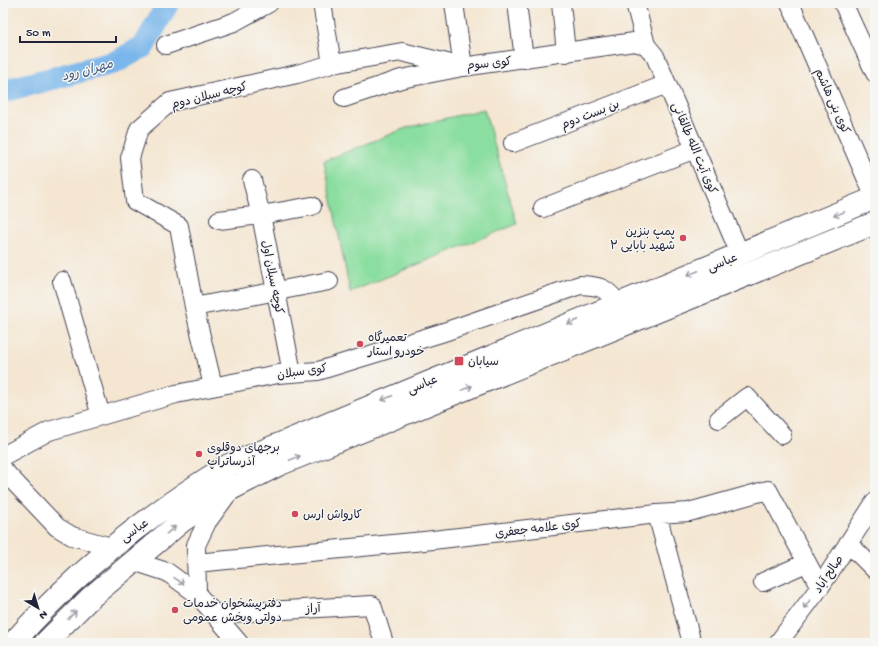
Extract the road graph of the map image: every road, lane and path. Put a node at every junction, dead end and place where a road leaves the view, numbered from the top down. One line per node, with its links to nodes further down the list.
1 (269, 3): 10 (street)
2 (322, 3): 13 (street)
3 (454, 3): 14 (street)
4 (517, 3): 12 (street)
5 (561, 3): 11 (street)
6 (636, 3): 9 (street)
7 (790, 3): 21 (street, کوی بنی هاشم)
8 (843, 3): 15 (street)
9 (646, 44): 11 (street, کوی سوم); 16 (street, کوی آیت الله طالقانی)
10 (166, 45)
11 (566, 53): 12 (street, کوی سوم)
12 (524, 59): 14 (street, کوی سوم)
13 (332, 64): 14 (street, کوی سوم); 34 (street, کوچه سبلان دوم)
14 (463, 67): 17 (street)
15 (875, 73)
16 (668, 84): 18 (street, بن بست دوم); 19 (street, کوی آیت الله طالقانی)
17 (344, 98)
18 (513, 143)
19 (695, 149): 23 (street); 29 (street, کوی آیت الله طالقانی)
20 (252, 180): 24 (street, کوچه سبلان اول)
21 (875, 198): 27 (main road, عباسى, one-way to 27)
22 (312, 206): 24 (street)
23 (543, 208)
24 (261, 215): 25 (street); 32 (street, کوچه سبلان اول)
25 (219, 220)
26 (875, 223): 28 (main road, عباسى)
27 (808, 227): 28 (main road); 29 (main road, عباسى)
28 (816, 248): 38 (main road, عباسى, one-way to 28)
29 (740, 254): 33 (main road, عباسى, one-way to 33)
30 (62, 281): 39 (street)
31 (329, 281): 32 (street)
32 (276, 292): 34 (street); 35 (street, کوچه سبلان اول)
33 (619, 304): 35 (street, کوی سبلان); 36 (main road, عباسى, one-way to 36)
34 (194, 307): 37 (street, کوچه سبلان دوم)
35 (292, 373): 37 (street, کوی سبلان)
36 (433, 379): 38 (main road); 48 (main road, عباسى, one-way to 48)
37 (213, 386): 39 (street, کوی سبلان)
38 (441, 399): 44 (main road, عباسى, one-way to 38)
39 (101, 416): 42 (street, کوی سبلان)
40 (719, 419): 41 (street)
41 (782, 435)
42 (3, 456)
43 (3, 470): 48 (street)
44 (231, 489): 49 (main road, عباسى, one-way to 44); 50 (street)
45 (875, 502): 47 (street, صالح آباد)
46 (657, 514): 50 (street, کوی علامه جعفری); 51 (street, کوی علامه جعفری); 61 (street)
47 (848, 543): 52 (street); 54 (street, صالح آباد)
48 (110, 546): 57 (main road, عباسى)
49 (133, 561): 55 (street, one-way to 55); 58 (main road, عباسى, one-way to 49)
50 (196, 563): 55 (street)
51 (806, 563): 53 (street); 54 (street, کوی علامه جعفری)
52 (875, 570)
53 (763, 582)
54 (820, 587): 62 (street, صالح آباد, one-way to 62)
55 (198, 594): 56 (street)
56 (214, 614): 59 (street); 60 (street, آراز)
57 (14, 643)
58 (45, 643)
59 (240, 643)
60 (384, 643)
61 (692, 643)
62 (778, 643)

